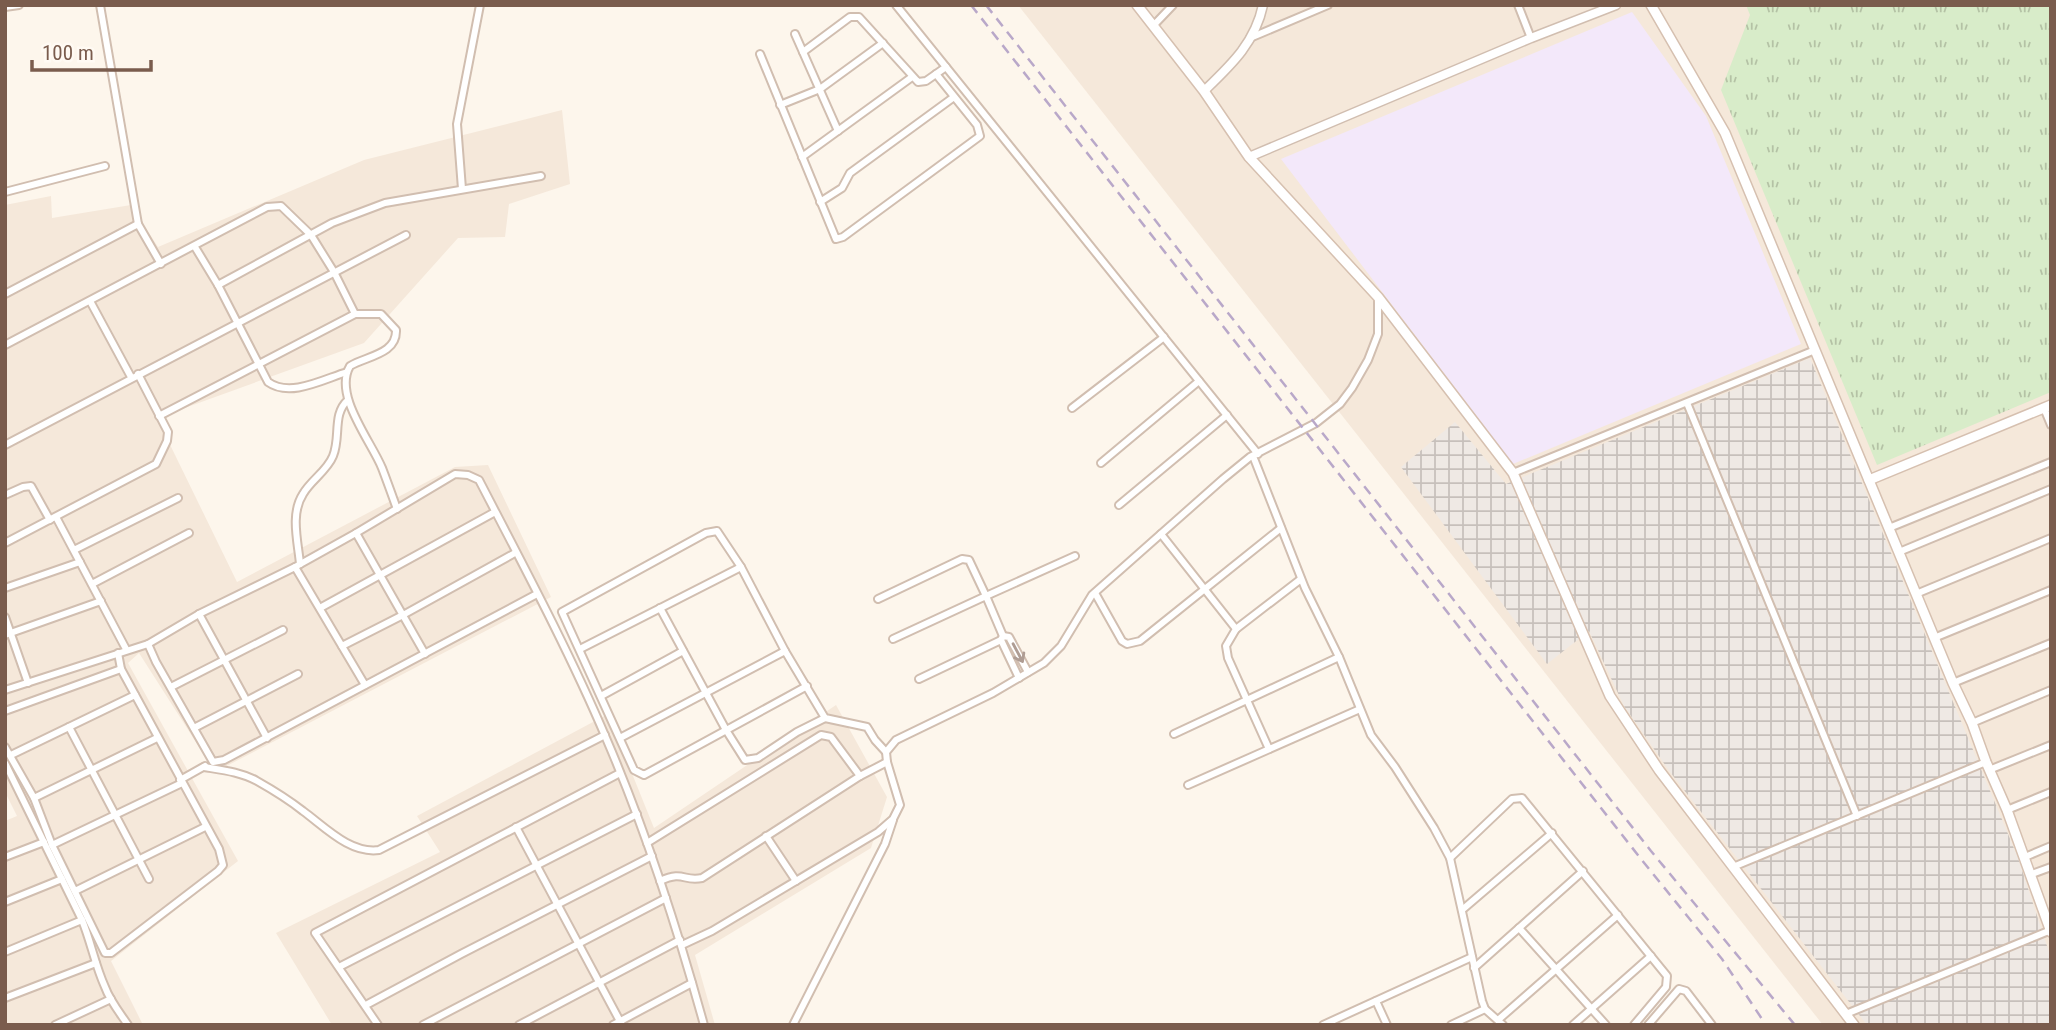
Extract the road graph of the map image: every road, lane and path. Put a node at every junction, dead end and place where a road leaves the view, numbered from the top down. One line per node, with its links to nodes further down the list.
1 (19, 5): 12 (street)
2 (100, 5): 35 (street)
3 (480, 5): 32 (street)
4 (896, 5): 20 (street)
5 (1136, 5): 13 (main road)
6 (1173, 5): 13 (street)
7 (1263, 5): 15 (street)
8 (1328, 5): 15 (street)
9 (1518, 5): 16 (street)
10 (1616, 5): 16 (street)
11 (1651, 5): 49 (main road)
12 (5, 7)
13 (1153, 26): 24 (main road)
14 (795, 34): 18 (street)
15 (1250, 38): 24 (street)
16 (1531, 38): 29 (street)
17 (883, 43): 18 (street); 22 (street); 23 (street)
18 (803, 52): 23 (street)
19 (760, 54): 26 (street)
20 (946, 67): 21 (street); 47 (street)
21 (936, 74): 22 (street); 25 (street)
22 (912, 77): 27 (street)
23 (820, 89): 26 (street); 27 (street)
24 (1204, 91): 29 (main road)
25 (954, 97): 34 (street); 34 (street)
26 (780, 105): 28 (street)
27 (838, 131): 28 (street)
28 (802, 157): 34 (street)
29 (1249, 157): 43 (main road)
30 (105, 166): 33 (street)
31 (541, 176): 32 (street)
32 (462, 189): 36 (street)
33 (5, 192)
34 (820, 202)
35 (138, 225): 39 (street); 42 (street)
36 (311, 234): 38 (street); 40 (street); 41 (street)
37 (406, 235): 40 (street)
38 (195, 247): 39 (street); 41 (street)
39 (161, 264): 44 (street)
40 (334, 272): 45 (street); 46 (street)
41 (218, 285): 46 (street)
42 (5, 294)
43 (1378, 297): 62 (street); 65 (main road)
44 (90, 301): 48 (street); 52 (street)
45 (355, 314): 50 (street); 51 (street)
46 (237, 322): 50 (street); 52 (street)
47 (1164, 337): 53 (street); 57 (street)
48 (5, 345)
49 (1815, 350): 55 (street); 66 (main road)
50 (258, 363): 51 (street); 59 (street)
51 (347, 372): 54 (street)
52 (134, 375): 59 (street); 61 (street)
53 (1199, 381): 58 (street); 64 (street)
54 (348, 400): 71 (street); 86 (street)
55 (1687, 403): 65 (street); 171 (street)
56 (2047, 407): 60 (street); 66 (main road)
57 (1072, 408)
58 (1227, 415): 62 (street); 70 (street)
59 (159, 416): 73 (street)
60 (2051, 425)
61 (5, 445)
62 (1256, 455): 74 (street); 78 (street)
63 (2051, 462): 75 (street)
64 (1101, 463)
65 (1513, 473): 187 (main road)
66 (1869, 480): 75 (main road)
67 (2051, 489): 82 (street)
68 (5, 495): 73 (street)
69 (178, 498): 81 (street)
70 (1119, 505)
71 (397, 509): 72 (street); 77 (street)
72 (495, 512): 83 (street); 88 (street)
73 (53, 519): 80 (street); 81 (street)
74 (1282, 528): 89 (street); 92 (street)
75 (1889, 528): 82 (main road)
76 (189, 533): 90 (street)
77 (356, 533): 86 (street); 88 (street)
78 (1161, 534): 92 (street); 94 (street)
79 (2051, 538): 96 (street)
80 (5, 543)
81 (74, 550): 85 (street)
82 (1899, 552): 96 (main road)
83 (515, 553): 95 (street); 103 (street)
84 (1075, 556): 97 (street)
85 (80, 562): 90 (street); 91 (street)
86 (298, 565): 100 (street); 102 (street)
87 (741, 567): 101 (street); 115 (street); 117 (street)
88 (380, 575): 100 (street); 103 (street)
89 (1301, 579): 106 (street); 120 (street)
90 (92, 584): 99 (street)
91 (5, 589)
92 (1205, 589): 94 (street); 106 (street)
93 (2051, 590): 109 (street)
94 (1095, 593): 123 (street)
95 (537, 594): 119 (street); 147 (street)
96 (1916, 594): 109 (main road)
97 (986, 596): 98 (street); 108 (street); 110 (street)
98 (878, 599)
99 (101, 601): 107 (street); 114 (street)
100 (320, 608): 113 (street)
101 (660, 608): 115 (street); 116 (street)
102 (199, 614): 112 (street); 121 (street)
103 (403, 615): 113 (street); 119 (street)
104 (5, 617): 107 (street)
105 (283, 629): 121 (street)
106 (1236, 629): 137 (street)
107 (8, 635): 127 (street)
108 (1002, 638): 123 (street, one-way to 123); 125 (street); 126 (street)
109 (1934, 638): 128 (main road)
110 (893, 639)
111 (2051, 643): 128 (street)
112 (148, 644): 114 (street); 131 (street)
113 (342, 646): 129 (street)
114 (126, 649): 118 (street)
115 (580, 649): 136 (street)
116 (683, 651): 134 (street); 136 (street)
117 (785, 651): 130 (street); 134 (street)
118 (118, 653): 122 (street); 127 (street)
119 (425, 654): 129 (street)
120 (1339, 657): 137 (street); 139 (street)
121 (223, 660): 131 (street); 138 (street)
122 (121, 669): 135 (street); 140 (street)
123 (1028, 672): 125 (street)
124 (298, 674): 138 (street)
125 (1019, 678): 154 (street)
126 (919, 679)
127 (28, 682): 132 (street)
128 (1953, 683): 142 (main road)
129 (365, 685): 149 (street)
130 (807, 686): 141 (street); 145 (street)
131 (171, 687): 144 (street)
132 (5, 690)
133 (2051, 690): 142 (street)
134 (705, 692): 145 (street); 150 (street)
135 (135, 695): 143 (street); 148 (street)
136 (601, 696): 150 (street)
137 (1247, 700): 146 (street); 153 (street)
138 (246, 701): 144 (street); 149 (street)
139 (1360, 709): 153 (street); 184 (street)
140 (5, 711)
141 (825, 718): 145 (street); 154 (street)
142 (1972, 723): 159 (main road)
143 (69, 727): 155 (street); 161 (street)
144 (194, 728): 156 (street)
145 (726, 730): 150 (street)
146 (1174, 734)
147 (605, 736): 160 (street); 162 (street)
148 (158, 738): 161 (street); 164 (street)
149 (267, 738): 156 (street)
150 (620, 738)
151 (2051, 745): 159 (street)
152 (5, 747): 155 (street)
153 (1269, 749): 165 (street)
154 (886, 752): 157 (street)
155 (11, 755): 167 (street)
156 (213, 762): 160 (street)
157 (887, 762): 163 (street); 172 (street)
158 (5, 763): 177 (street)
159 (1987, 766): 168 (main road); 171 (street)
160 (204, 767): 164 (street)
161 (92, 770): 167 (street); 169 (street)
162 (620, 773): 170 (street); 174 (street)
163 (860, 776): 176 (street); 178 (street)
164 (181, 781): 169 (street); 173 (street)
165 (1188, 785)
166 (2051, 792): 168 (street)
167 (34, 799): 179 (street)
168 (2007, 810): 183 (main road)
169 (116, 814): 179 (street); 185 (street)
170 (637, 814): 178 (street); 186 (street)
171 (1857, 816): 187 (street)
172 (893, 819): 194 (street); 230 (street)
173 (205, 827): 185 (street); 195 (street)
174 (516, 827): 186 (street); 210 (street)
175 (1552, 833): 184 (street); 189 (street); 199 (street)
176 (766, 836): 193 (street); 194 (street)
177 (44, 842): 182 (street); 191 (street)
178 (647, 843): 181 (street)
179 (52, 845): 195 (street)
180 (2051, 846): 183 (street)
181 (652, 856): 193 (street); 198 (street)
182 (5, 857)
183 (2025, 857): 190 (main road)
184 (1450, 858): 199 (street)
185 (138, 860): 192 (street); 195 (street)
186 (538, 865): 198 (street); 210 (street)
187 (1733, 867): 221 (main road)
188 (2051, 867): 190 (street)
189 (1583, 871): 200 (street); 202 (street)
190 (2032, 874): 203 (main road)
191 (62, 879): 197 (street); 201 (street)
192 (149, 879)
193 (660, 881): 196 (street)
194 (796, 881): 205 (street)
195 (75, 891)
196 (666, 898): 204 (street); 205 (street)
197 (5, 902)
198 (558, 904): 204 (street); 218 (street)
199 (1462, 910): 208 (street)
200 (1618, 915): 207 (street); 212 (street)
201 (82, 920): 206 (street); 209 (street)
202 (1519, 928): 211 (street); 212 (street)
203 (2051, 931): 221 (street)
204 (578, 943): 213 (street); 227 (street)
205 (681, 943): 213 (street); 214 (street)
206 (5, 952)
207 (1651, 956): 220 (street); 236 (street)
208 (1472, 957): 211 (street); 217 (street)
209 (96, 963): 215 (street); 216 (street)
210 (339, 967): 218 (street)
211 (1474, 968): 219 (street)
212 (1556, 970): 220 (street); 222 (street)
213 (598, 983): 223 (street); 228 (street)
214 (692, 983): 223 (street); 229 (street)
215 (5, 998)
216 (111, 999): 224 (street); 225 (street)
217 (1376, 1001): 231 (street); 232 (street)
218 (366, 1005): 226 (street)
219 (1485, 1009): 222 (street); 233 (street)
220 (1591, 1009): 234 (street); 235 (street)
221 (1846, 1014): 239 (main road)
222 (1500, 1023)
223 (618, 1024)
224 (55, 1025)
225 (128, 1025)
226 (378, 1025)
227 (423, 1025)
228 (519, 1025)
229 (704, 1025)
230 (793, 1025)
231 (1323, 1025)
232 (1387, 1025)
233 (1451, 1025)
234 (1573, 1025)
235 (1606, 1025)
236 (1634, 1025)
237 (1648, 1025): 238 (street)
238 (1712, 1025)
239 (1854, 1025)

